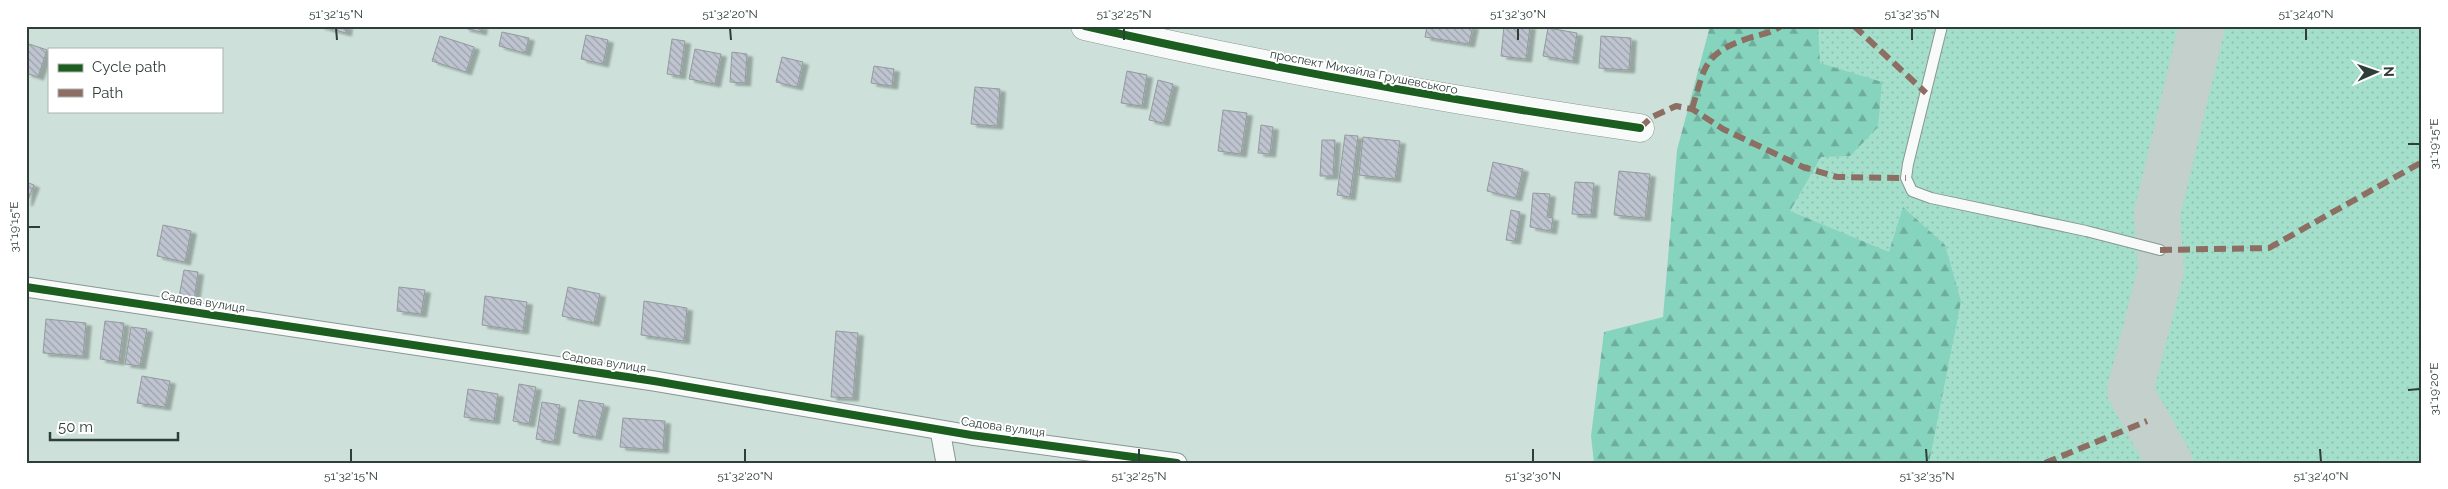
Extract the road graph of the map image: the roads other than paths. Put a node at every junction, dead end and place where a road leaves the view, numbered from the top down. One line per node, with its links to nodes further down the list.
1 (1085, 26): 3 (street, проспект Михайла Грушевського)
2 (1942, 26): 4 (lane)
3 (1640, 128)
4 (2160, 250)
5 (26, 287): 6 (street, Садова вулиця)
6 (940, 430): 7 (street); 8 (street, Садова вулиця)
7 (946, 463)
8 (1177, 463)

